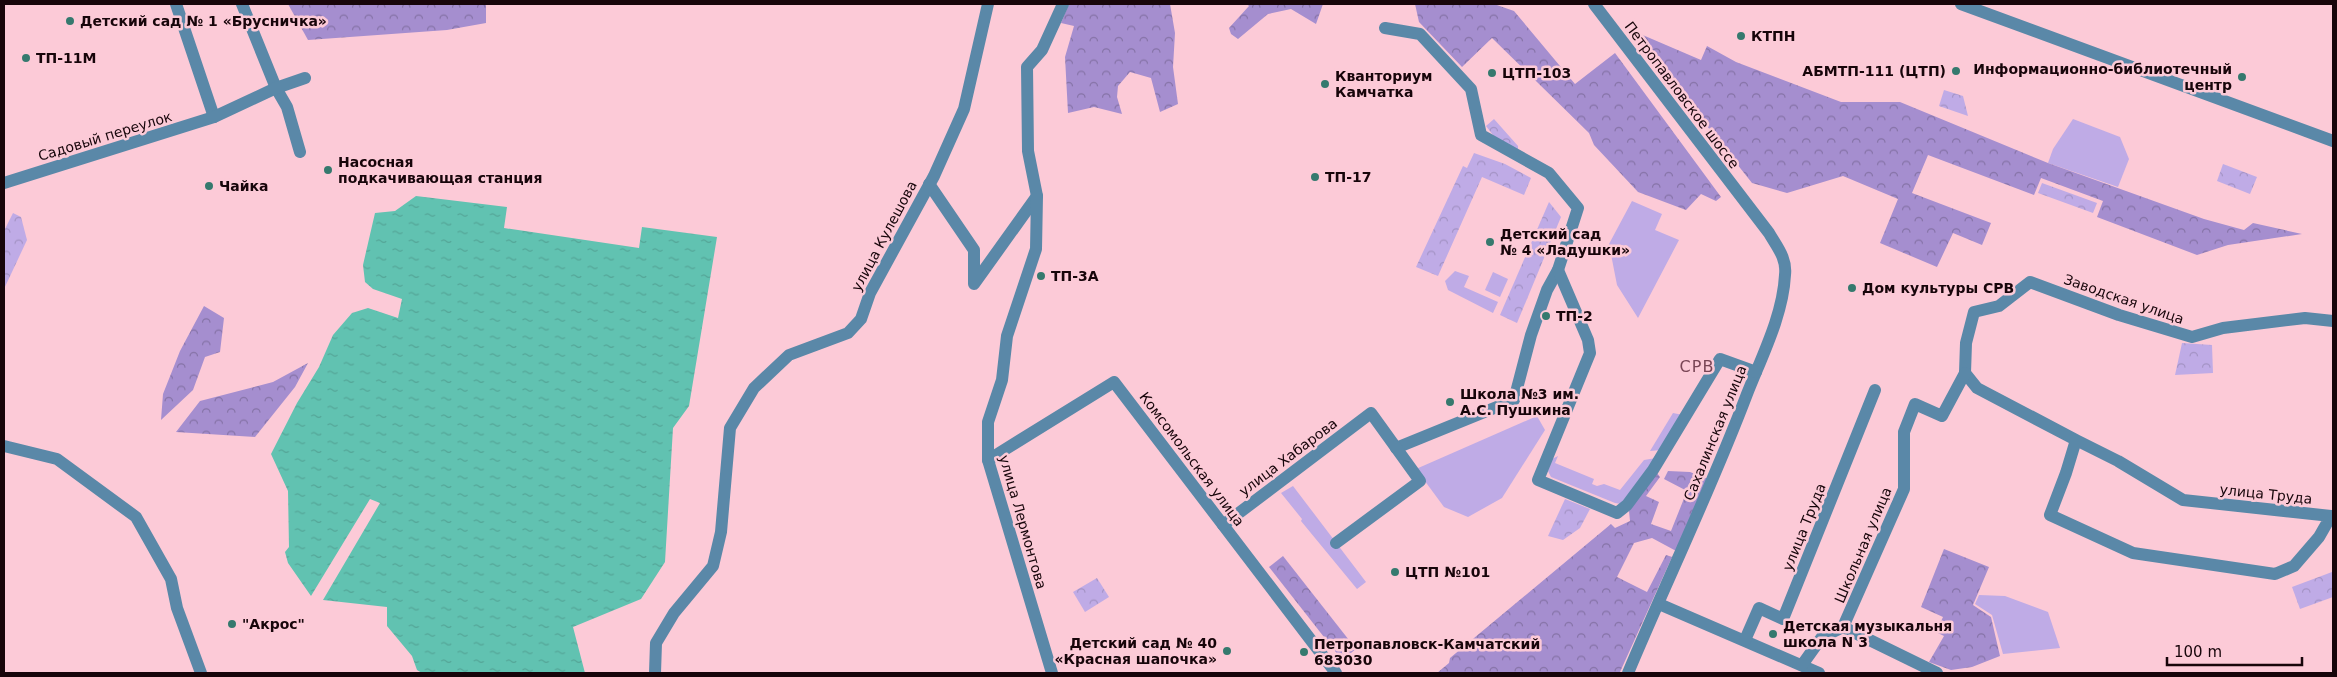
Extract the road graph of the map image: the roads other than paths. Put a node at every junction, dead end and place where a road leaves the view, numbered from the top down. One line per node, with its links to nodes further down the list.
1 (176, 4): 10 (street)
2 (242, 4): 9 (street)
3 (988, 4): 14 (street, улица Кулешова)
4 (1062, 4): 15 (street, улица Лермонтова)
5 (1594, 4): 16 (street, Петропавловское шоссе)
6 (1961, 4): 11 (street)
7 (1385, 28): 17 (street)
8 (306, 78): 9 (street, Садовый переулок)
9 (276, 88): 10 (street, Садовый переулок); 12 (street)
10 (214, 117): 13 (street, Садовый переулок)
11 (2333, 141)
12 (300, 152)
13 (4, 183)
14 (929, 184): 15 (street); 35 (street, улица Кулешова)
15 (1037, 196): 26 (street, улица Лермонтова)
16 (1747, 204): 20 (street, Сахалинская улица)
17 (1558, 270): 20 (street); 25 (street)
18 (1974, 312): 19 (street, Заводская улица); 21 (street, Школьная улица)
19 (2333, 321)
20 (1756, 372): 29 (street, Сахалинская улица)
21 (1965, 373): 23 (street); 30 (street, Школьная улица)
22 (1875, 390): 31 (street, улица Труда)
23 (2076, 440): 23 (street, улица Труда)
24 (4, 446): 34 (street)
25 (1396, 448): 27 (street, улица Хабарова); 28 (street)
26 (988, 460): 27 (street, Комсомольская улица); 36 (street, улица Лермонтова)
27 (1223, 525): 33 (street, Комсомольская улица)
28 (1336, 543)
29 (1659, 604): 31 (street); 37 (street, Сахалинская улица)
30 (1843, 627): 32 (street); 39 (street)
31 (1744, 640): 32 (street)
32 (1802, 665): 38 (street)
33 (1330, 671)
34 (201, 673)
35 (655, 673)
36 (1052, 673)
37 (1628, 673)
38 (1819, 673)
39 (1937, 673)

